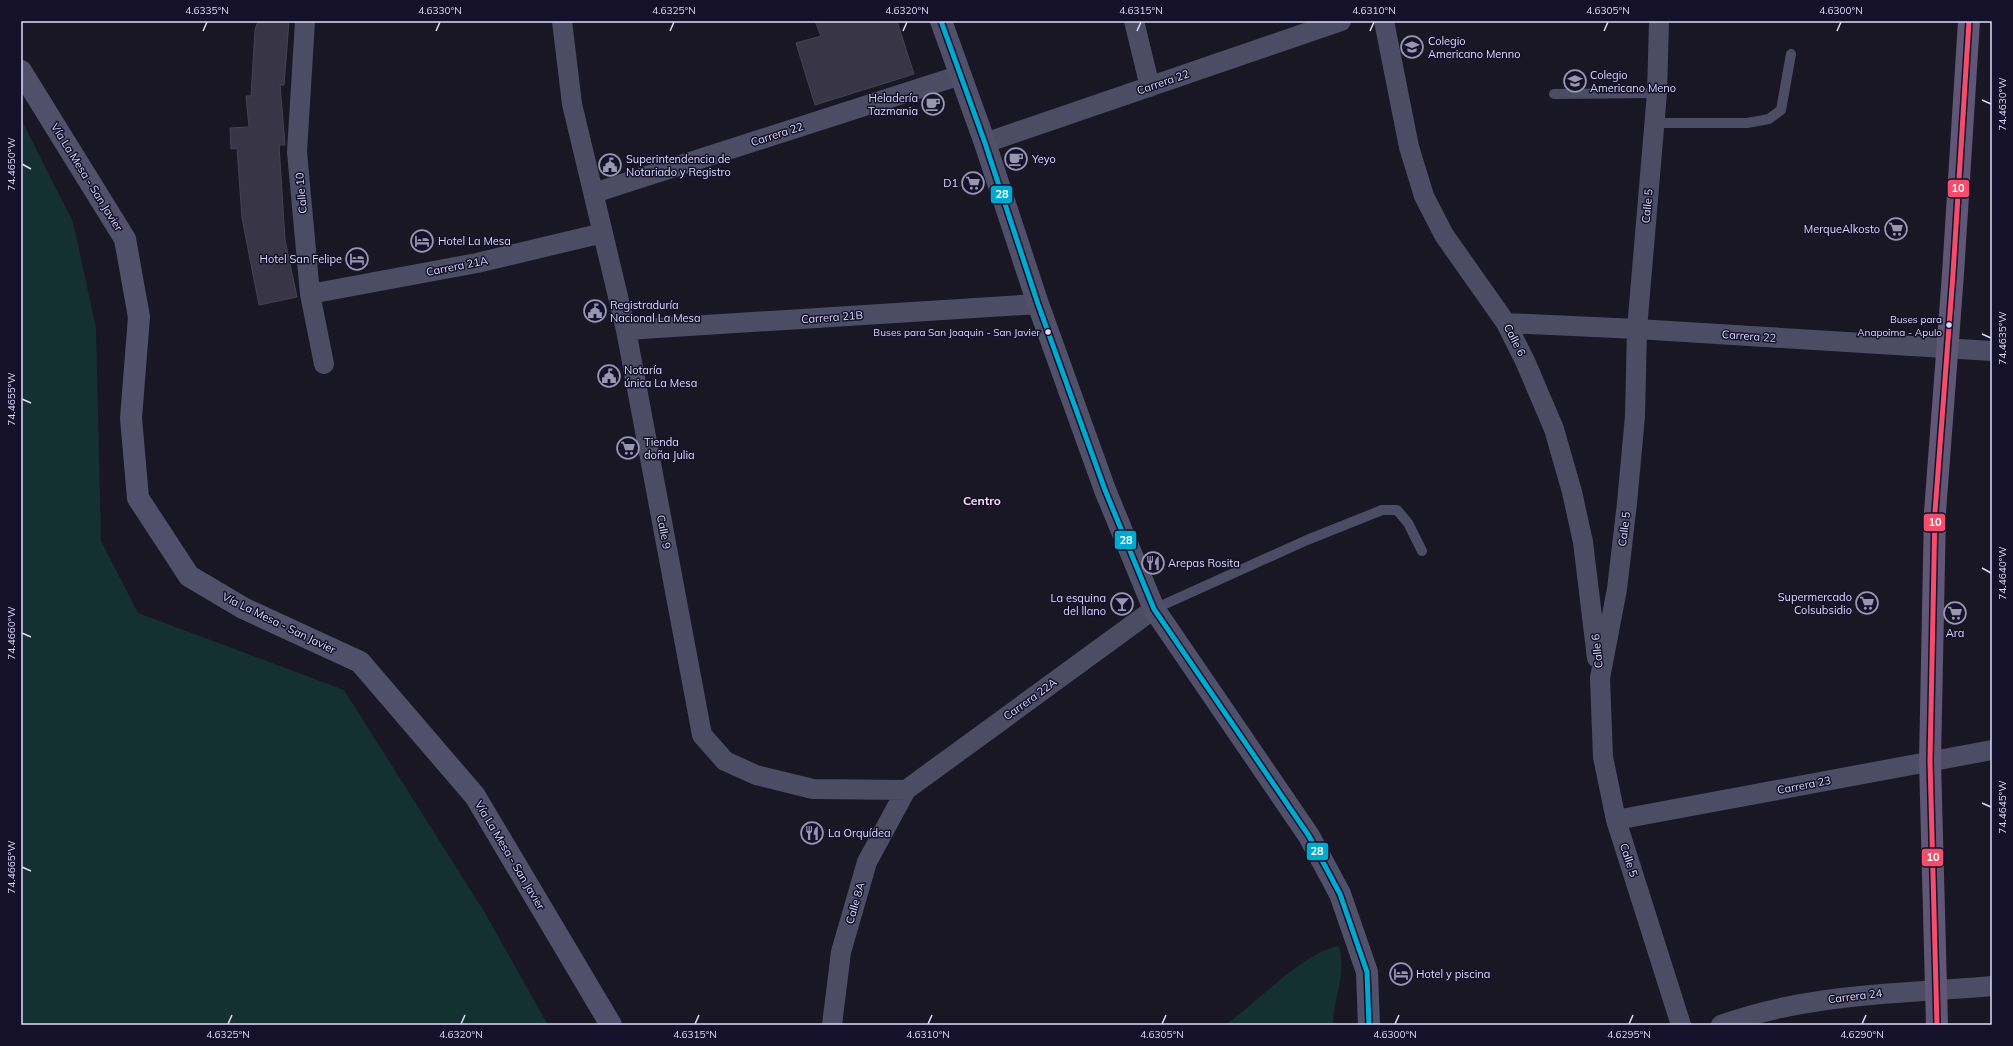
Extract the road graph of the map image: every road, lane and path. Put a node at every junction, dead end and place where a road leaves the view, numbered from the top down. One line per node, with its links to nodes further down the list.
1 (305, 21): 19 (street, Calle 10)
2 (562, 21): 17 (street, Calle 9)
3 (941, 21): 11 (street)
4 (1134, 21): 12 (street)
5 (1341, 21): 12 (street, Carrera 22)
6 (1384, 21): 21 (street, Calle 6)
7 (1658, 21): 13 (street, Calle 5)
8 (1969, 21): 24 (main road)
9 (1792, 54): 15 (lane)
10 (21, 71): 36 (street, Vía La Mesa - San Javier)
11 (961, 75): 16 (street); 17 (street, Carrera 22)
12 (1150, 87): 16 (street, Carrera 22)
13 (1657, 93): 14 (lane); 15 (street, Calle 5)
14 (1554, 94)
15 (1654, 123): 22 (street, Calle 5)
16 (985, 143): 20 (street)
17 (594, 193): 18 (street, Calle 9)
18 (604, 233): 19 (street, Carrera 21A); 23 (street, Calle 9)
19 (310, 294): 26 (street, Calle 10)
20 (1038, 304): 23 (street, Carrera 21B); 28 (street)
21 (1506, 323): 22 (street, Carrera 22); 29 (street, Calle 6)
22 (1637, 329): 24 (street, Carrera 22); 29 (street, Calle 5)
23 (626, 330): 32 (street, Calle 9)
24 (1948, 348): 25 (street, Carrera 22); 31 (main road)
25 (1992, 351)
26 (324, 364)
27 (1422, 551): 28 (lane)
28 (1154, 609): 32 (street, Carrera 22A); 38 (street)
29 (1600, 678): 33 (street, Calle 5)
30 (1992, 750): 31 (street, Carrera 23)
31 (1930, 761): 33 (street, Carrera 23); 35 (main road)
32 (906, 790): 37 (street, Calle 8A)
33 (1616, 820): 39 (street, Calle 5)
34 (1992, 986): 35 (street, Carrera 24)
35 (1936, 991): 40 (street, Carrera 24); 41 (main road)
36 (612, 1025)
37 (832, 1025)
38 (1369, 1025)
39 (1681, 1025)
40 (1721, 1025)
41 (1937, 1025)

